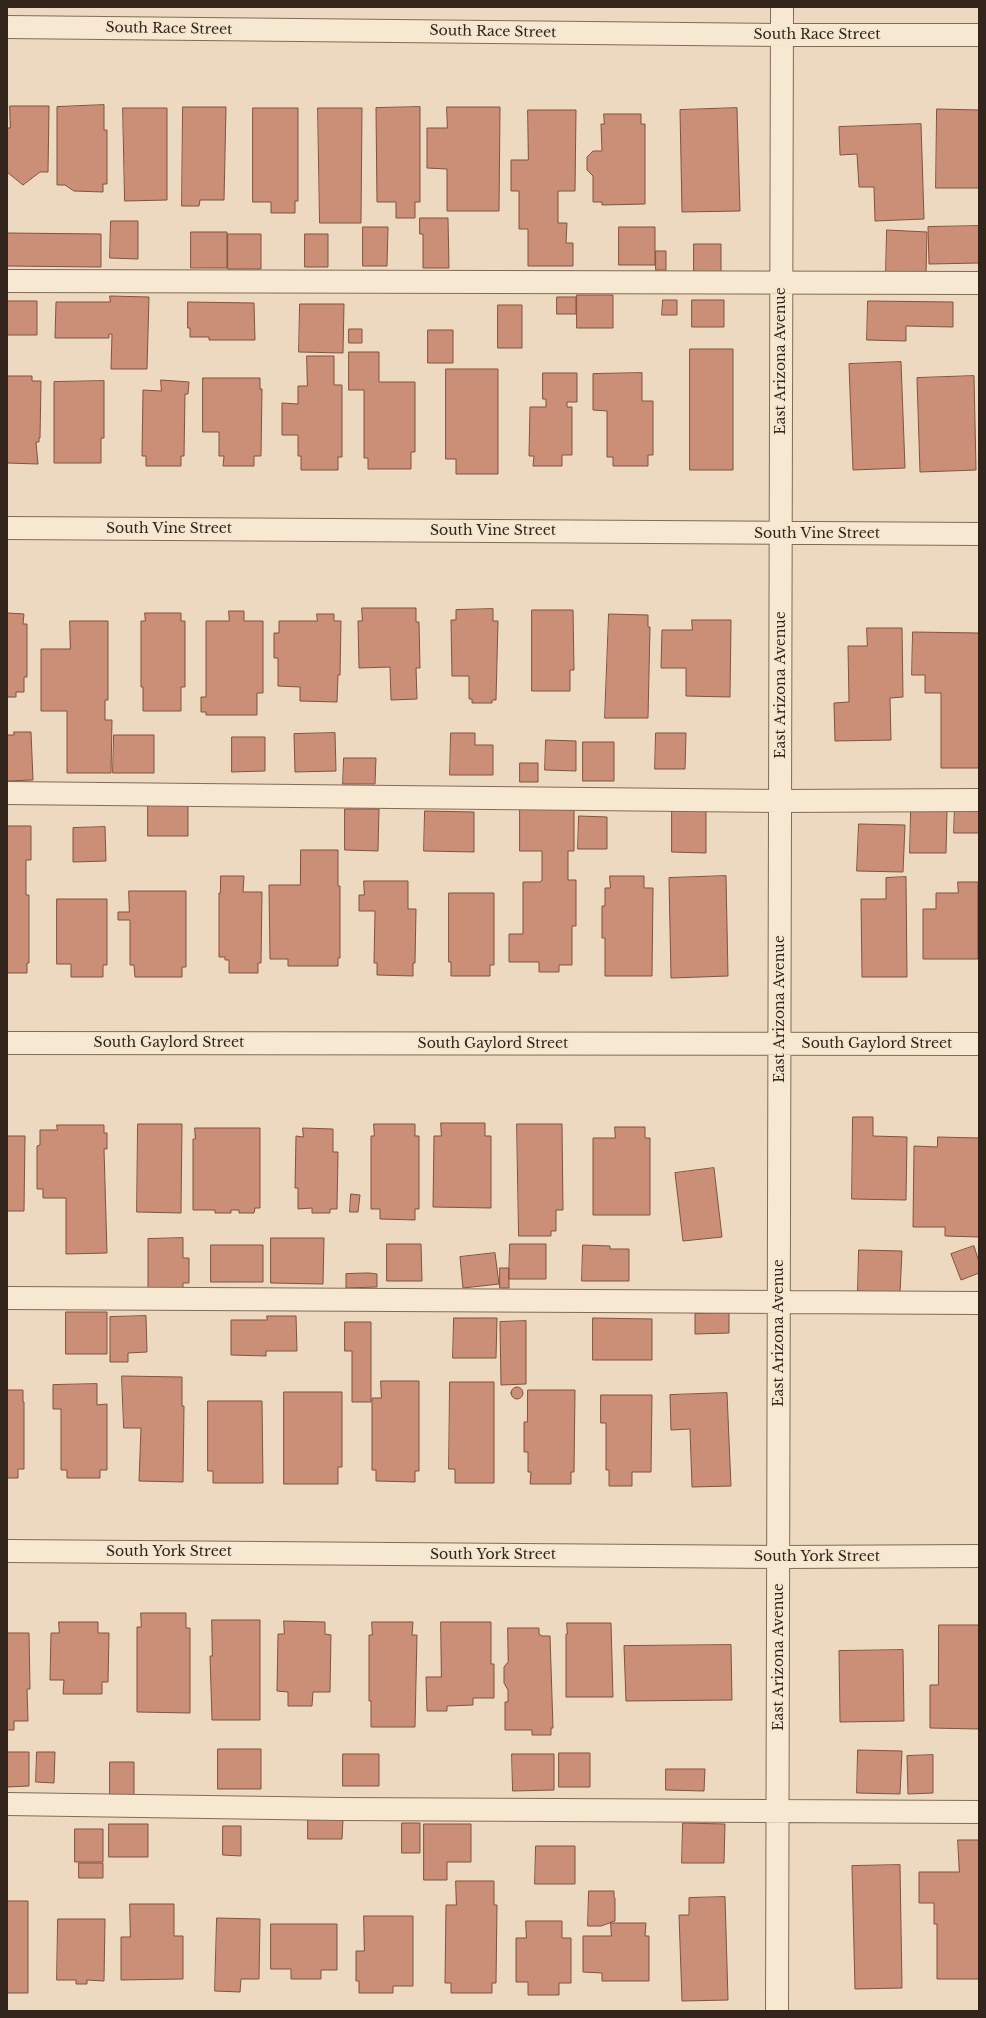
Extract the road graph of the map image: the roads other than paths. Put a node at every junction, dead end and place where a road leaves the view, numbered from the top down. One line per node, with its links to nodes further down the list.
1 (782, 7): 3 (street, East Arizona Avenue)
2 (7, 27): 3 (street, South Race Street)
3 (782, 35): 4 (street, South Race Street); 6 (street, East Arizona Avenue)
4 (979, 35)
5 (7, 281): 6 (street)
6 (782, 282): 7 (street); 9 (street, East Arizona Avenue)
7 (979, 283)
8 (7, 528): 9 (street, South Vine Street)
9 (781, 533): 10 (street, South Vine Street); 13 (street, East Arizona Avenue)
10 (979, 534)
11 (7, 793): 13 (street)
12 (979, 800): 13 (street)
13 (780, 801): 15 (street, East Arizona Avenue)
14 (7, 1043): 15 (street, South Gaylord Street)
15 (780, 1044): 16 (street, South Gaylord Street); 18 (street, East Arizona Avenue)
16 (979, 1044)
17 (7, 1298): 18 (street)
18 (779, 1303): 19 (street); 22 (street, East Arizona Avenue)
19 (979, 1303)
20 (7, 1551): 22 (street, South York Street)
21 (979, 1556): 22 (street, South York Street)
22 (779, 1557): 24 (street, East Arizona Avenue)
23 (7, 1804): 24 (street)
24 (779, 1811): 25 (street); 26 (street, East Arizona Avenue)
25 (979, 1812)
26 (777, 2011)

